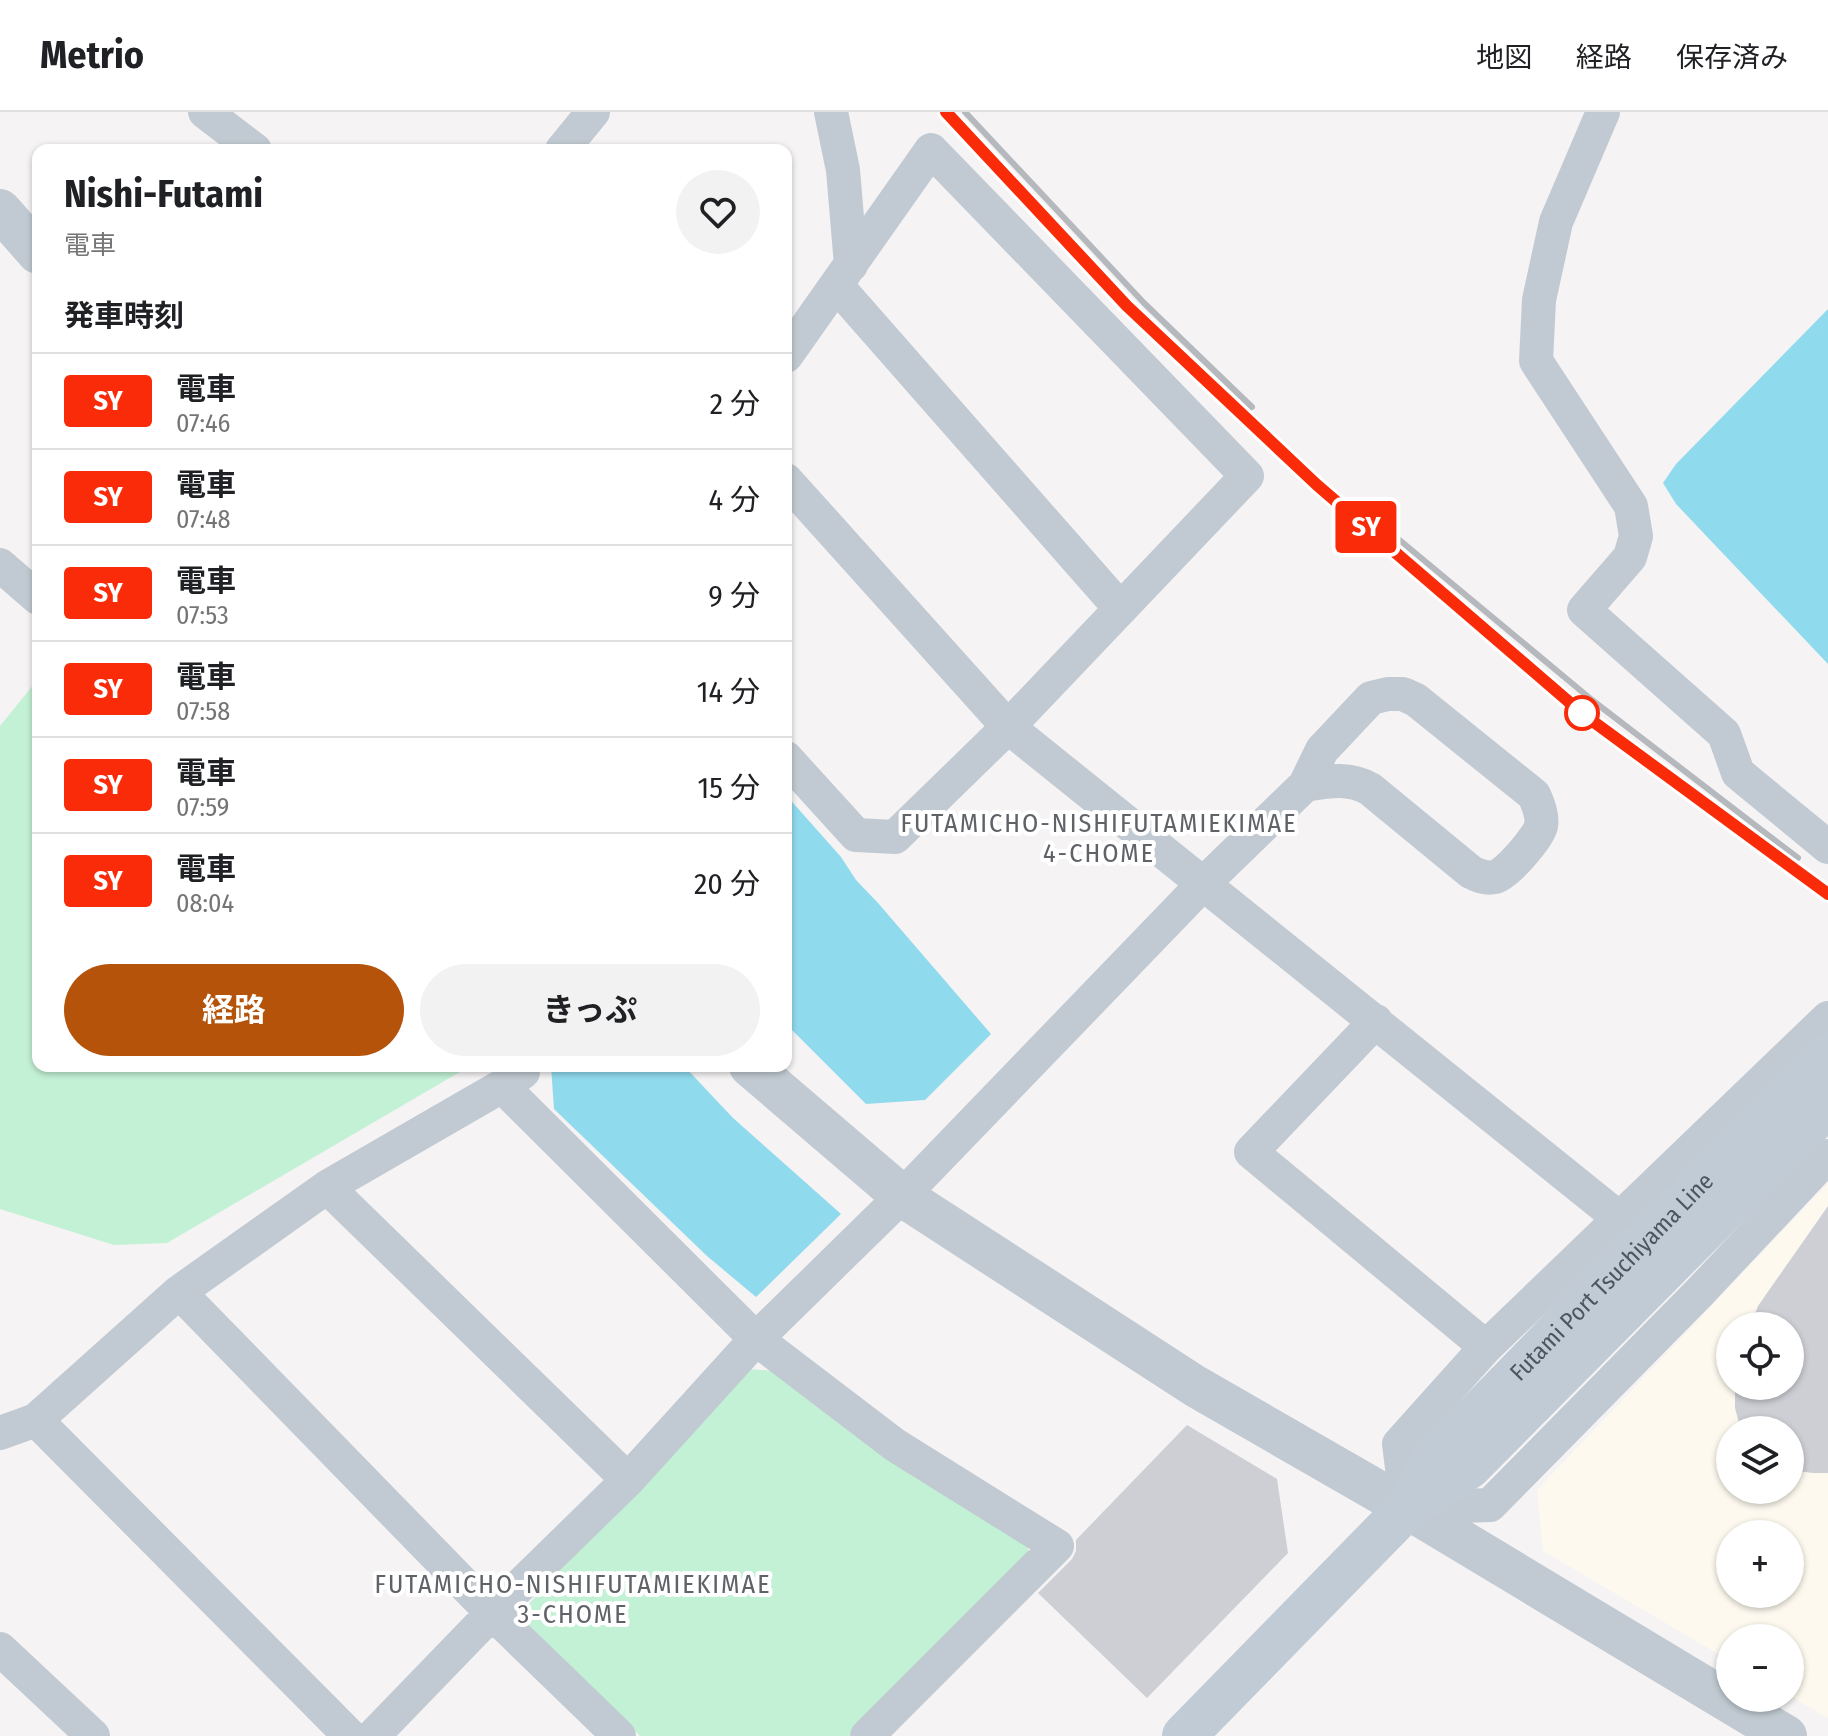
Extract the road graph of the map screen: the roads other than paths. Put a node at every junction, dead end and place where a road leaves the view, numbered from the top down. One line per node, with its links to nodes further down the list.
1 (205, 112): 5 (street)
2 (831, 112): 9 (street)
3 (1603, 112): 18 (street)
4 (591, 113): 6 (street)
5 (247, 144)
6 (567, 144)
7 (0, 210): 8 (street)
8 (32, 246)
9 (844, 276): 10 (street); 14 (street); 14 (street)
10 (792, 348)
11 (792, 487): 15 (street)
12 (0, 565): 13 (street)
13 (32, 593)
14 (1120, 608): 15 (street)
15 (1008, 727): 16 (street); 19 (street)
16 (792, 765)
17 (1305, 785): 17 (street); 19 (street)
18 (1828, 847)
19 (1203, 884): 21 (street); 29 (street)
20 (1828, 1018): 30 (street)
21 (1376, 1021): 30 (street); 33 (street)
22 (1828, 1055): 27 (main road, Futami Port Tsuchiyama Line)
23 (757, 1072): 29 (street)
24 (512, 1076): 28 (street); 32 (street)
25 (1828, 1105): 27 (main road, Futami Port Tsuchiyama Line)
26 (1828, 1156): 37 (street)
27 (1738, 1174): 37 (main road, Futami Port Tsuchiyama Line)
28 (327, 1187): 31 (street); 36 (street)
29 (902, 1196): 32 (street); 37 (street)
30 (1619, 1218): 33 (street)
31 (179, 1292): 34 (street); 38 (street)
32 (756, 1339): 36 (street); 44 (street)
33 (1486, 1347): 37 (street)
34 (36, 1420): 35 (street); 41 (street)
35 (0, 1433)
36 (628, 1480): 38 (street)
37 (1407, 1508): 45 (main road, Futami Port Tsuchiyama Line); 46 (street)
38 (492, 1613): 42 (street); 43 (street)
39 (0, 1649): 40 (street)
40 (93, 1736)
41 (350, 1736)
42 (373, 1736)
43 (619, 1736)
44 (867, 1736)
45 (1184, 1736)
46 (1786, 1736)

